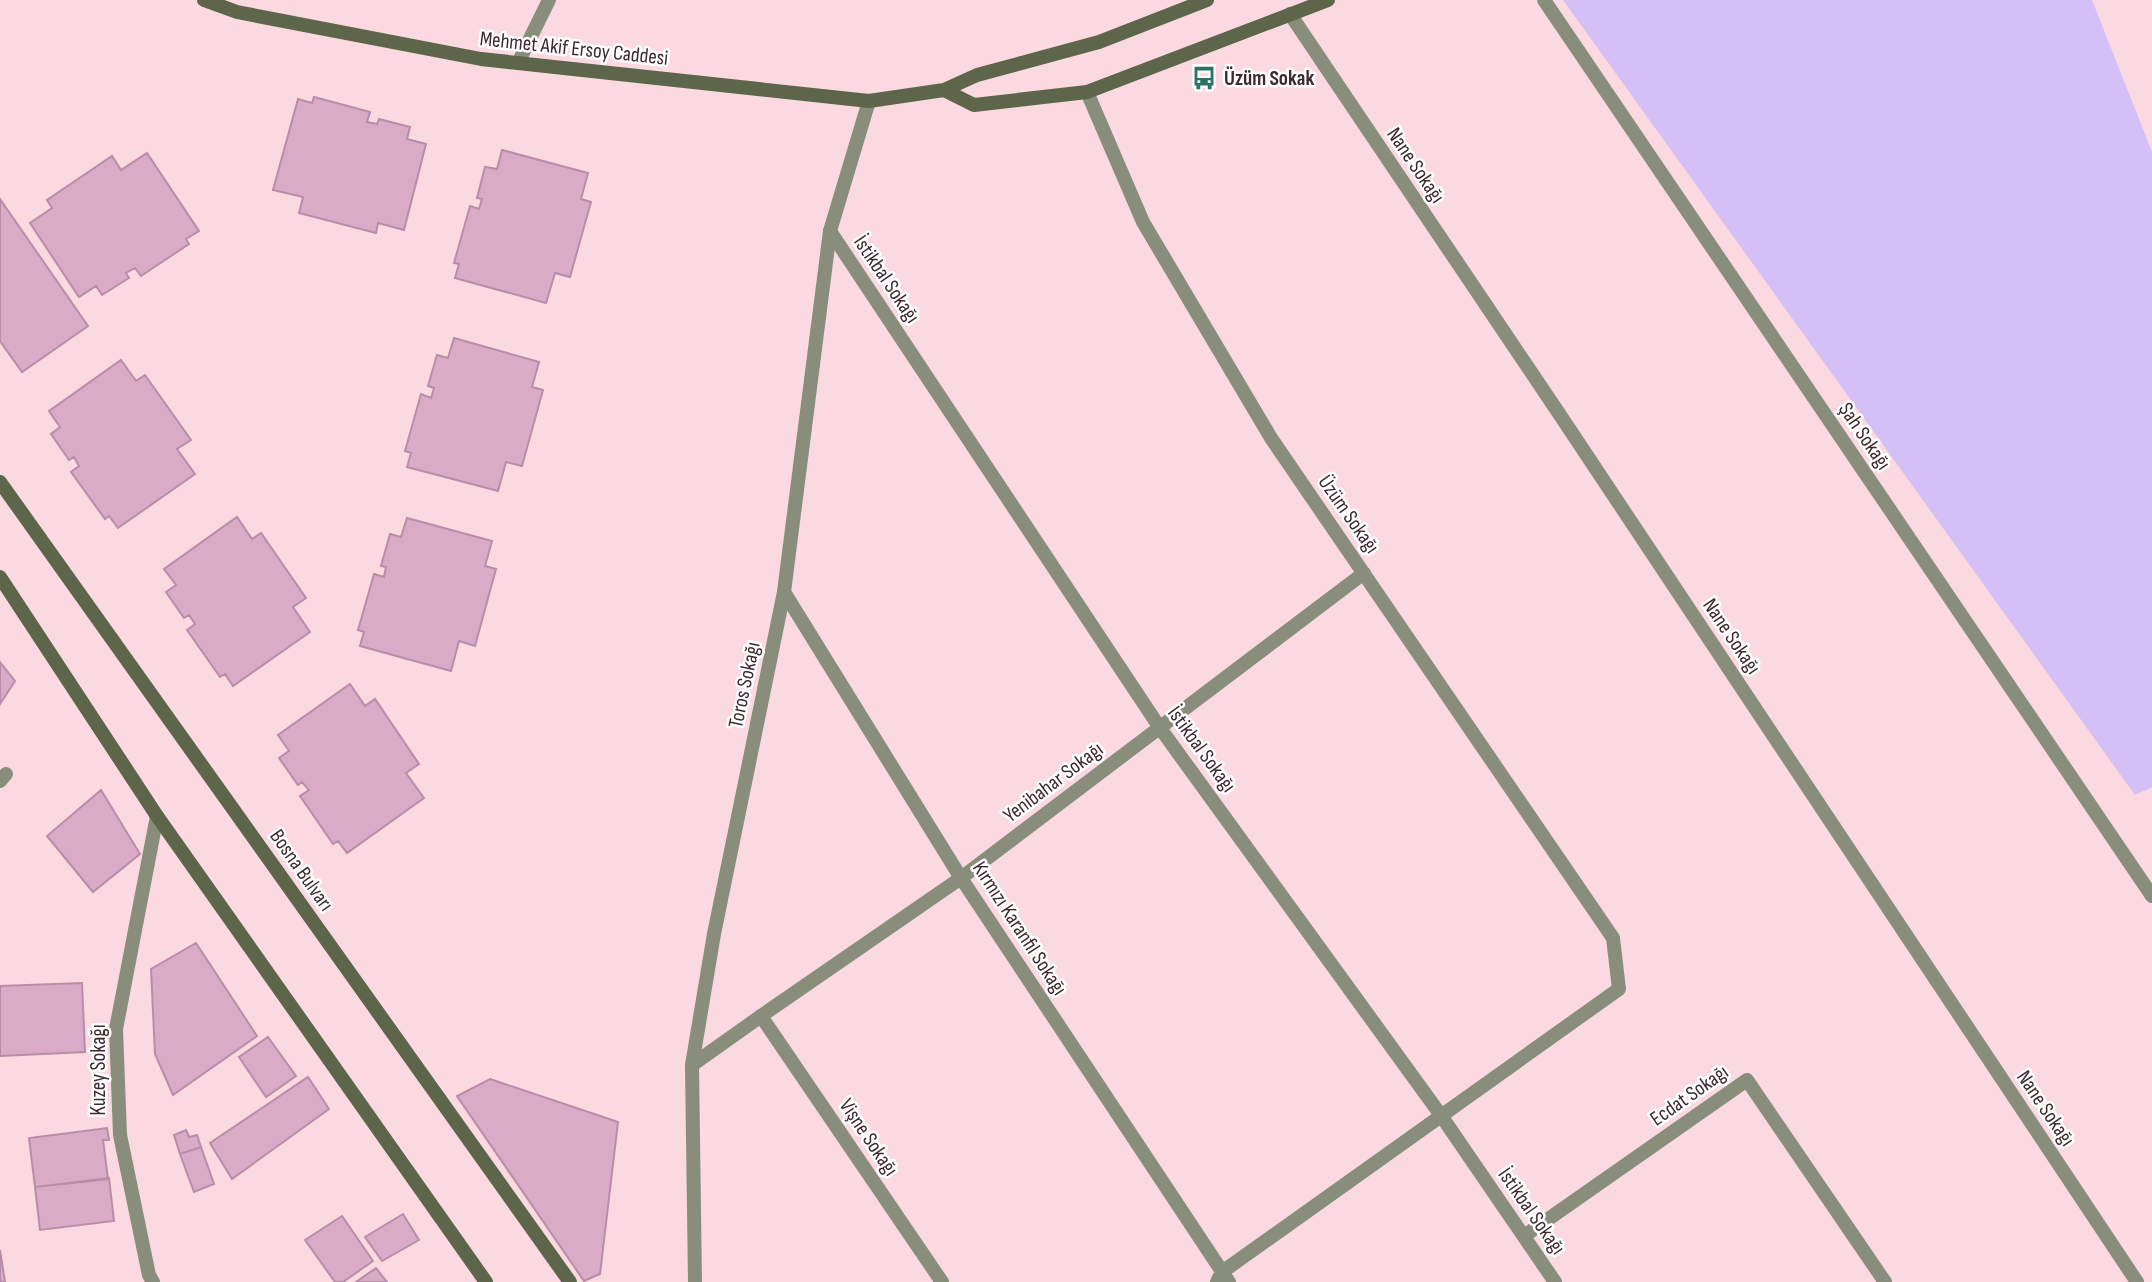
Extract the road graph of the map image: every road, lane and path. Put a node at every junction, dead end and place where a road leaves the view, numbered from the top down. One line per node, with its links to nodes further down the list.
1 (204, 0): 7 (main road, Mehmet Akif Ersoy Caddesi)
2 (549, 0): 7 (street)
3 (1207, 0): 8 (main road, Mehmet Akif Ersoy Caddesi)
4 (1328, 0): 6 (main road)
5 (1544, 0): 19 (street, Şah Sokağı)
6 (1290, 15): 9 (main road); 32 (street, Nane Sokağı)
7 (518, 63): 10 (main road, Mehmet Akif Ersoy Caddesi)
8 (944, 90): 9 (main road); 10 (main road, Mehmet Akif Ersoy Caddesi)
9 (1087, 92): 13 (street, Üzüm Sokağı)
10 (869, 101): 11 (street, Toros Sokağı)
11 (830, 230): 15 (street, Toros Sokağı); 16 (street, İstikbal Sokağı)
12 (0, 482): 27 (main road, Bosna Bulvarı)
13 (1364, 573): 16 (street, Yenibahar Sokağı); 22 (street, Üzüm Sokağı)
14 (0, 577): 17 (main road)
15 (785, 592): 18 (street, Kırmızı Karanfil Sokağı); 21 (street, Toros Sokağı)
16 (1160, 728): 18 (street, Yenibahar Sokağı); 22 (street, İstikbal Sokağı)
17 (157, 816): 25 (street, Kuzey Sokağı); 26 (main road)
18 (961, 878): 20 (street, Yenibahar Sokağı); 24 (street, Kırmızı Karanfil Sokağı)
19 (2152, 896)
20 (761, 1016): 21 (street, Yenibahar Sokağı); 29 (street, Vişne Sokağı)
21 (692, 1065): 28 (street, Toros Sokağı)
22 (1440, 1114): 23 (street, İstikbal Sokağı); 24 (street)
23 (1524, 1236): 30 (street, İstikbal Sokağı); 31 (street, Ecdat Sokağı)
24 (1222, 1279)
25 (153, 1282)
26 (486, 1282)
27 (570, 1282)
28 (695, 1282)
29 (942, 1282)
30 (1555, 1282)
31 (1885, 1282)
32 (2137, 1282)

